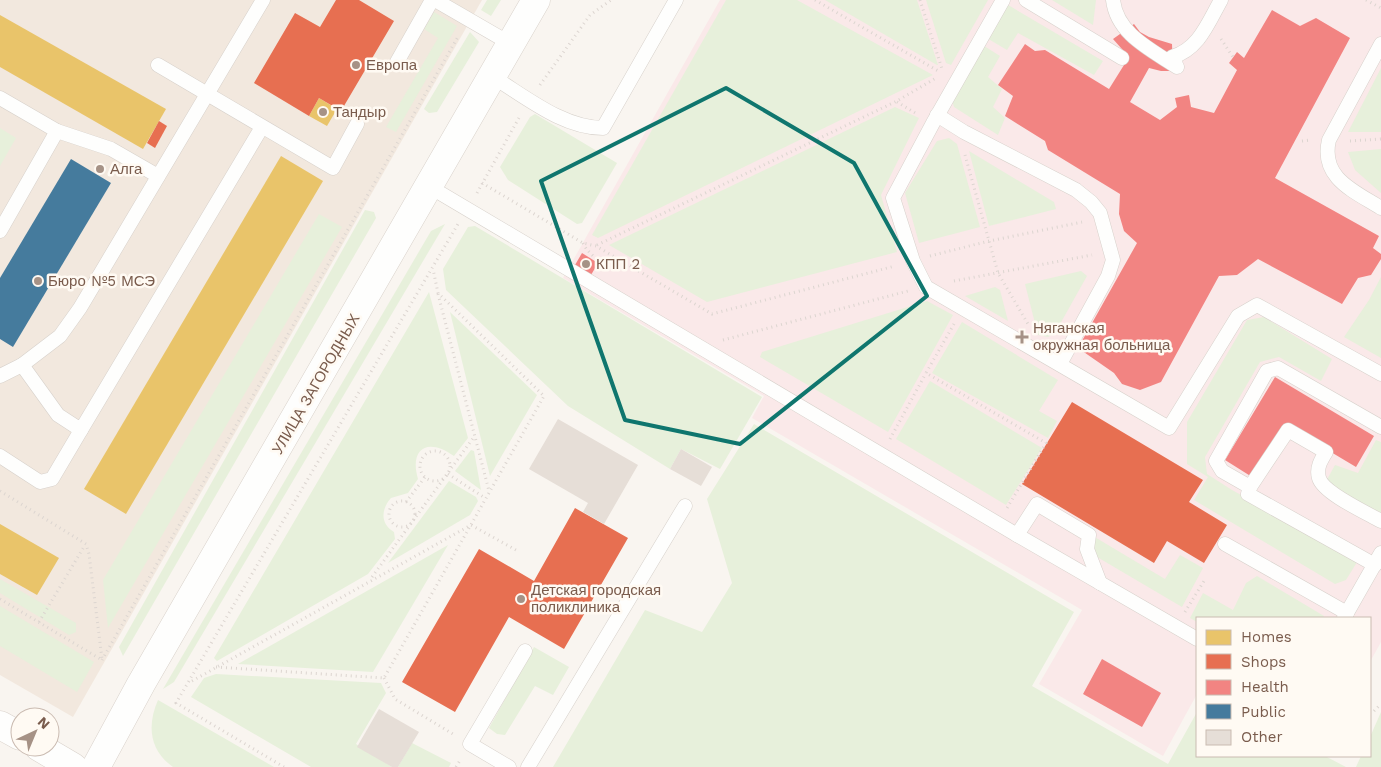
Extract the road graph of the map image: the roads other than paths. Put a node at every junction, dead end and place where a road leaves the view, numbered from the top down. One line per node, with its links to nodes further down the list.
1 (263, 0): 15 (lane)
2 (434, 0): 9 (lane); 12 (lane)
3 (536, 0): 9 (main road, УЛИЦА ЗАГОРОДНЫХ)
4 (676, 0): 14 (lane)
5 (1003, 0): 17 (lane)
6 (1026, 0): 11 (lane)
7 (1113, 0): 8 (lane)
8 (1221, 0)
9 (511, 44): 14 (main road, УЛИЦА ЗАГОРОДНЫХ)
10 (1381, 44): 23 (lane)
11 (1122, 58)
12 (397, 62)
13 (158, 65): 15 (lane)
14 (493, 76): 22 (main road, УЛИЦА ЗАГОРОДНЫХ)
15 (207, 95): 19 (lane); 21 (lane)
16 (0, 98): 20 (lane)
17 (935, 119): 25 (lane); 25 (lane)
18 (357, 124): 19 (lane)
19 (262, 127): 30 (lane)
20 (57, 131): 21 (lane); 24 (lane)
21 (158, 176): 26 (lane)
22 (430, 187): 35 (lane); 44 (main road, УЛИЦА ЗАГОРОДНЫХ)
23 (1381, 208)
24 (0, 231)
25 (1060, 364): 27 (lane)
26 (22, 365): 28 (lane); 30 (lane)
27 (1381, 374)
28 (0, 376)
29 (1381, 427): 32 (lane)
30 (82, 430): 31 (lane)
31 (0, 456)
32 (1250, 487): 34 (lane); 37 (lane)
33 (685, 506): 46 (lane)
34 (1381, 521)
35 (1017, 536): 38 (lane); 38 (lane)
36 (1225, 544): 39 (lane)
37 (1378, 559): 39 (lane)
38 (1100, 583): 40 (lane)
39 (1346, 616)
40 (1196, 638)
41 (525, 651): 45 (lane)
42 (56, 757): 43 (main road)
43 (73, 767)
44 (96, 767)
45 (509, 767)
46 (528, 767)

